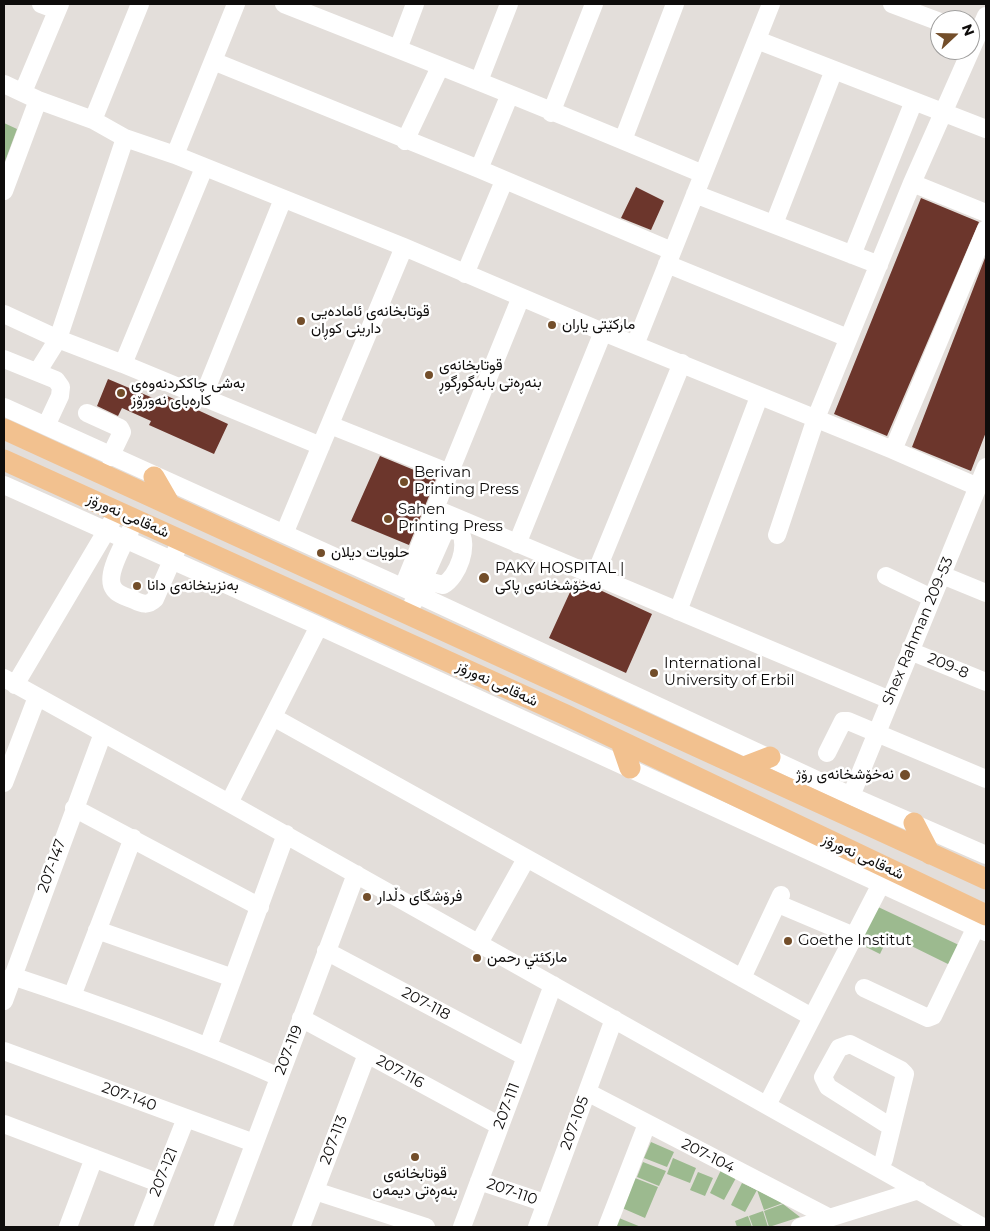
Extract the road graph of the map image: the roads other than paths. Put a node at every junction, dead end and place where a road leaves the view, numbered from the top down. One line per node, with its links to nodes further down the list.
1 (140, 4): 26 (street)
2 (236, 4): 16 (street)
3 (284, 4): 11 (street)
4 (415, 4): 14 (street)
5 (509, 4): 19 (street)
6 (594, 4): 25 (street)
7 (675, 4): 29 (street)
8 (771, 4): 13 (street)
9 (892, 4): 12 (street)
10 (53, 6): 22 (street)
11 (324, 11): 14 (street)
12 (930, 18)
13 (757, 40): 18 (street); 34 (street)
14 (398, 49): 17 (street)
15 (964, 60): 24 (street)
16 (213, 61): 30 (street); 31 (street)
17 (440, 67): 19 (street); 30 (street)
18 (834, 70): 23 (street); 41 (street)
19 (479, 81): 21 (street)
20 (4, 84): 22 (street)
21 (510, 94): 25 (street); 33 (street)
22 (31, 96): 26 (street); 37 (street)
23 (914, 101): 24 (street); 44 (street)
24 (944, 111): 27 (street); 36 (street)
25 (551, 113): 29 (street)
26 (92, 120): 28 (street)
27 (986, 129)
28 (125, 138): 31 (street); 52 (street)
29 (623, 140): 34 (street)
30 (405, 141): 33 (street)
31 (175, 154): 32 (street)
32 (204, 168): 39 (street); 56 (street)
33 (479, 169): 35 (street)
34 (703, 174): 38 (street)
35 (504, 181): 45 (street); 47 (street)
36 (912, 183): 40 (street); 46 (street)
37 (4, 191)
38 (695, 194): 41 (street); 45 (street)
39 (283, 199): 43 (street); 58 (street)
40 (986, 213)
41 (774, 224): 44 (street)
42 (986, 229): 67 (street)
43 (404, 248): 47 (street); 63 (street)
44 (852, 255): 46 (street)
45 (669, 258): 51 (street); 53 (street)
46 (879, 266): 51 (street)
47 (465, 274): 48 (street)
48 (521, 297): 50 (street); 71 (street)
49 (4, 314): 52 (street)
50 (603, 332): 53 (street); 83 (street)
51 (848, 338): 62 (street)
52 (58, 340): 56 (street); 57 (street)
53 (634, 345): 55 (street)
54 (4, 359): 57 (street)
55 (682, 363): 59 (street); 85 (street)
56 (124, 364): 58 (street)
57 (38, 371): 64 (street)
58 (203, 397): 66 (street)
59 (759, 397): 62 (street); 91 (street)
60 (4, 407): 64 (street)
61 (87, 413): 68 (street)
62 (816, 418): 67 (street); 80 (street)
63 (330, 425): 66 (street); 71 (street)
64 (46, 426): 68 (street)
65 (4, 429): 75 (main road, شەقامی نەورۆز)
66 (321, 446): 79 (street)
67 (893, 450): 74 (street)
68 (110, 457): 72 (street)
69 (4, 460): 77 (main road, شەقامی نەورۆز)
70 (986, 467): 74 (street, Shex Rahman 209-53)
71 (450, 473): 76 (street)
72 (154, 476): 75 (main road); 79 (street)
73 (4, 485): 78 (street)
74 (978, 487): 86 (street, Shex Rahman 209-53)
75 (169, 503): 92 (main road, شەقامی نەورۆز)
76 (436, 509): 83 (street); 88 (street)
77 (127, 515): 78 (street); 81 (street); 82 (main road, شەقامی نەورۆز)
78 (106, 531): 81 (street); 95 (street)
79 (284, 534): 88 (street)
80 (777, 534)
81 (126, 540): 84 (street); 84 (street)
82 (181, 540): 84 (street); 101 (main road, شەقامی نەورۆز)
83 (517, 544): 85 (street)
84 (172, 560): 93 (street)
85 (595, 575): 91 (street)
86 (942, 575): 89 (street); 90 (street, Shex Rahman 209-53)
87 (886, 576): 90 (street)
88 (415, 587): 92 (street); 107 (street)
89 (986, 593)
90 (932, 598): 94 (street, Shex Rahman 209-53)
91 (678, 611): 100 (street)
92 (408, 615): 96 (main road, شەقامی نەورۆز)
93 (319, 626): 102 (street); 109 (street)
94 (910, 650): 97 (street, 209-8); 100 (street, Shex Rahman 209-53)
95 (9, 682): 99 (street)
96 (557, 682): 98 (main road, شەقامی نەورۆز); 101 (main road)
97 (986, 682)
98 (581, 693): 101 (main road); 108 (main road, شەقامی نەورۆز)
99 (37, 697): 103 (street); 110 (street)
100 (890, 700): 104 (street, Shex Rahman 209-53)
101 (557, 711): 105 (main road, شەقامی نەورۆز)
102 (273, 717): 113 (street); 122 (street)
103 (103, 733): 113 (street); 114 (street, 207-147)
104 (876, 733): 106 (street); 111 (street); 112 (street, Shex Rahman 209-53)
105 (621, 742): 109 (main road); 117 (main road, شەقامی نەورۆز)
106 (827, 753)
107 (770, 757): 108 (main road); 112 (street)
108 (744, 767): 120 (main road, شەقامی نەورۆز)
109 (630, 768): 119 (street)
110 (5, 777)
111 (986, 779)
112 (850, 796): 115 (street)
113 (230, 802): 116 (street)
114 (74, 808): 118 (street); 132 (street, 207-147)
115 (914, 823): 120 (main road); 121 (street)
116 (286, 834): 123 (street); 126 (street)
117 (821, 837): 119 (main road); 127 (main road, شەقامی نەورۆز)
118 (133, 838): 126 (street); 128 (street)
119 (793, 843): 125 (street)
120 (930, 854): 124 (main road, شەقامی نەورۆز)
121 (986, 855)
122 (526, 859): 130 (street); 134 (street)
123 (356, 874): 130 (street); 131 (street, 207-119)
124 (986, 879)
125 (881, 884): 127 (street); 129 (street)
126 (260, 907): 133 (street)
127 (983, 925): 136 (street)
128 (98, 930): 133 (street); 137 (street)
129 (854, 936): 134 (street); 139 (street)
130 (479, 943): 135 (street)
131 (326, 951): 140 (street, 207-119); 145 (street, 207-118)
132 (12, 976): 137 (street); 138 (street, 207-147)
133 (233, 978): 142 (street)
134 (742, 978): 139 (street)
135 (553, 985): 141 (street); 145 (street, 207-111)
136 (864, 988)
137 (72, 996): 142 (street)
138 (4, 1001)
139 (812, 1017): 148 (street)
140 (301, 1018): 143 (street, 207-116); 146 (street, 207-119)
141 (614, 1019): 147 (street, 207-105); 148 (street)
142 (208, 1046): 146 (street)
143 (367, 1054): 152 (street, 207-116); 159 (street, 207-113)
144 (6, 1057): 149 (street, 207-140)
145 (526, 1057): 152 (street, 207-111)
146 (278, 1078): 154 (street, 207-119)
147 (587, 1092): 151 (street, 207-104); 161 (street, 207-105)
148 (767, 1105): 156 (street)
149 (186, 1118): 154 (street, 207-140); 158 (street, 207-121)
150 (4, 1124): 155 (street)
151 (647, 1124): 162 (street, 207-104); 170 (street)
152 (500, 1126): 157 (street, 207-111)
153 (891, 1127): 153 (street); 156 (street)
154 (254, 1143): 163 (street, 207-119)
155 (94, 1158): 158 (street); 164 (street)
156 (880, 1168): 160 (street)
157 (480, 1181): 161 (street, 207-110); 168 (street, 207-111)
158 (159, 1183): 165 (street, 207-121)
159 (315, 1190): 166 (street, 207-113); 167 (street)
160 (918, 1190): 162 (street); 172 (street)
161 (546, 1203): 169 (street, 207-105)
162 (830, 1218): 171 (street)
163 (225, 1226)
164 (68, 1227)
165 (143, 1227)
166 (302, 1227)
167 (426, 1227)
168 (462, 1227)
169 (536, 1227)
170 (607, 1227)
171 (800, 1227)
172 (983, 1227)

